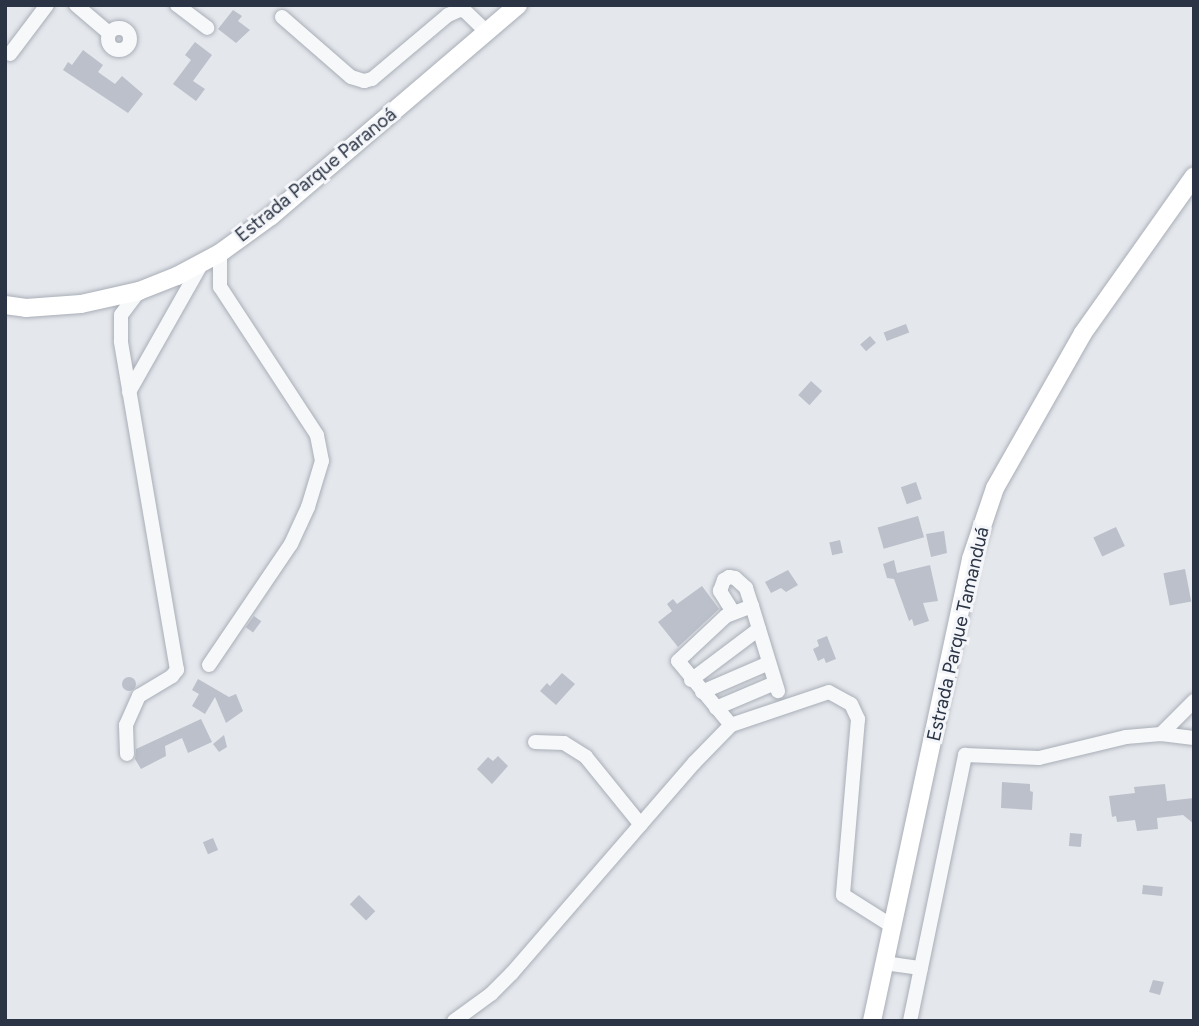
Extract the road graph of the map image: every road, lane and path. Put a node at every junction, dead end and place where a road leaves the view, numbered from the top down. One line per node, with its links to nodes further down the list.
1 (47, 5): 9 (street)
2 (76, 5): 8 (street)
3 (177, 5): 6 (street)
4 (518, 5): 7 (main road, Estrada Parque Paranoá)
5 (282, 17): 7 (street)
6 (207, 28)
7 (487, 32): 11 (main road, Estrada Parque Paranoá)
8 (109, 33)
9 (10, 54)
10 (1194, 176): 31 (main road, Estrada Parque Tamanduá)
11 (220, 253): 12 (main road, Estrada Parque Paranoá); 20 (street)
12 (204, 261): 13 (main road, Estrada Parque Paranoá); 15 (street)
13 (139, 291): 14 (main road, Estrada Parque Paranoá); 15 (street)
14 (5, 305)
15 (129, 392): 29 (street)
16 (752, 607): 17 (street); 17 (street); 18 (street)
17 (733, 612): 21 (street)
18 (759, 629): 19 (street); 21 (street)
19 (769, 663): 22 (street); 24 (street)
20 (209, 665)
21 (691, 680): 22 (street)
22 (702, 692): 24 (street)
23 (1194, 701): 26 (street)
24 (716, 708): 25 (street)
25 (731, 725): 30 (street); 31 (street)
26 (1161, 734): 27 (street); 33 (street)
27 (1194, 738)
28 (535, 742): 30 (street)
29 (127, 754)
30 (640, 825): 34 (street)
31 (892, 926): 32 (main road, Estrada Parque Tamanduá)
32 (884, 963): 33 (street); 35 (main road, Estrada Parque Tamanduá)
33 (921, 968): 36 (street)
34 (454, 1021)
35 (872, 1021)
36 (910, 1021)

